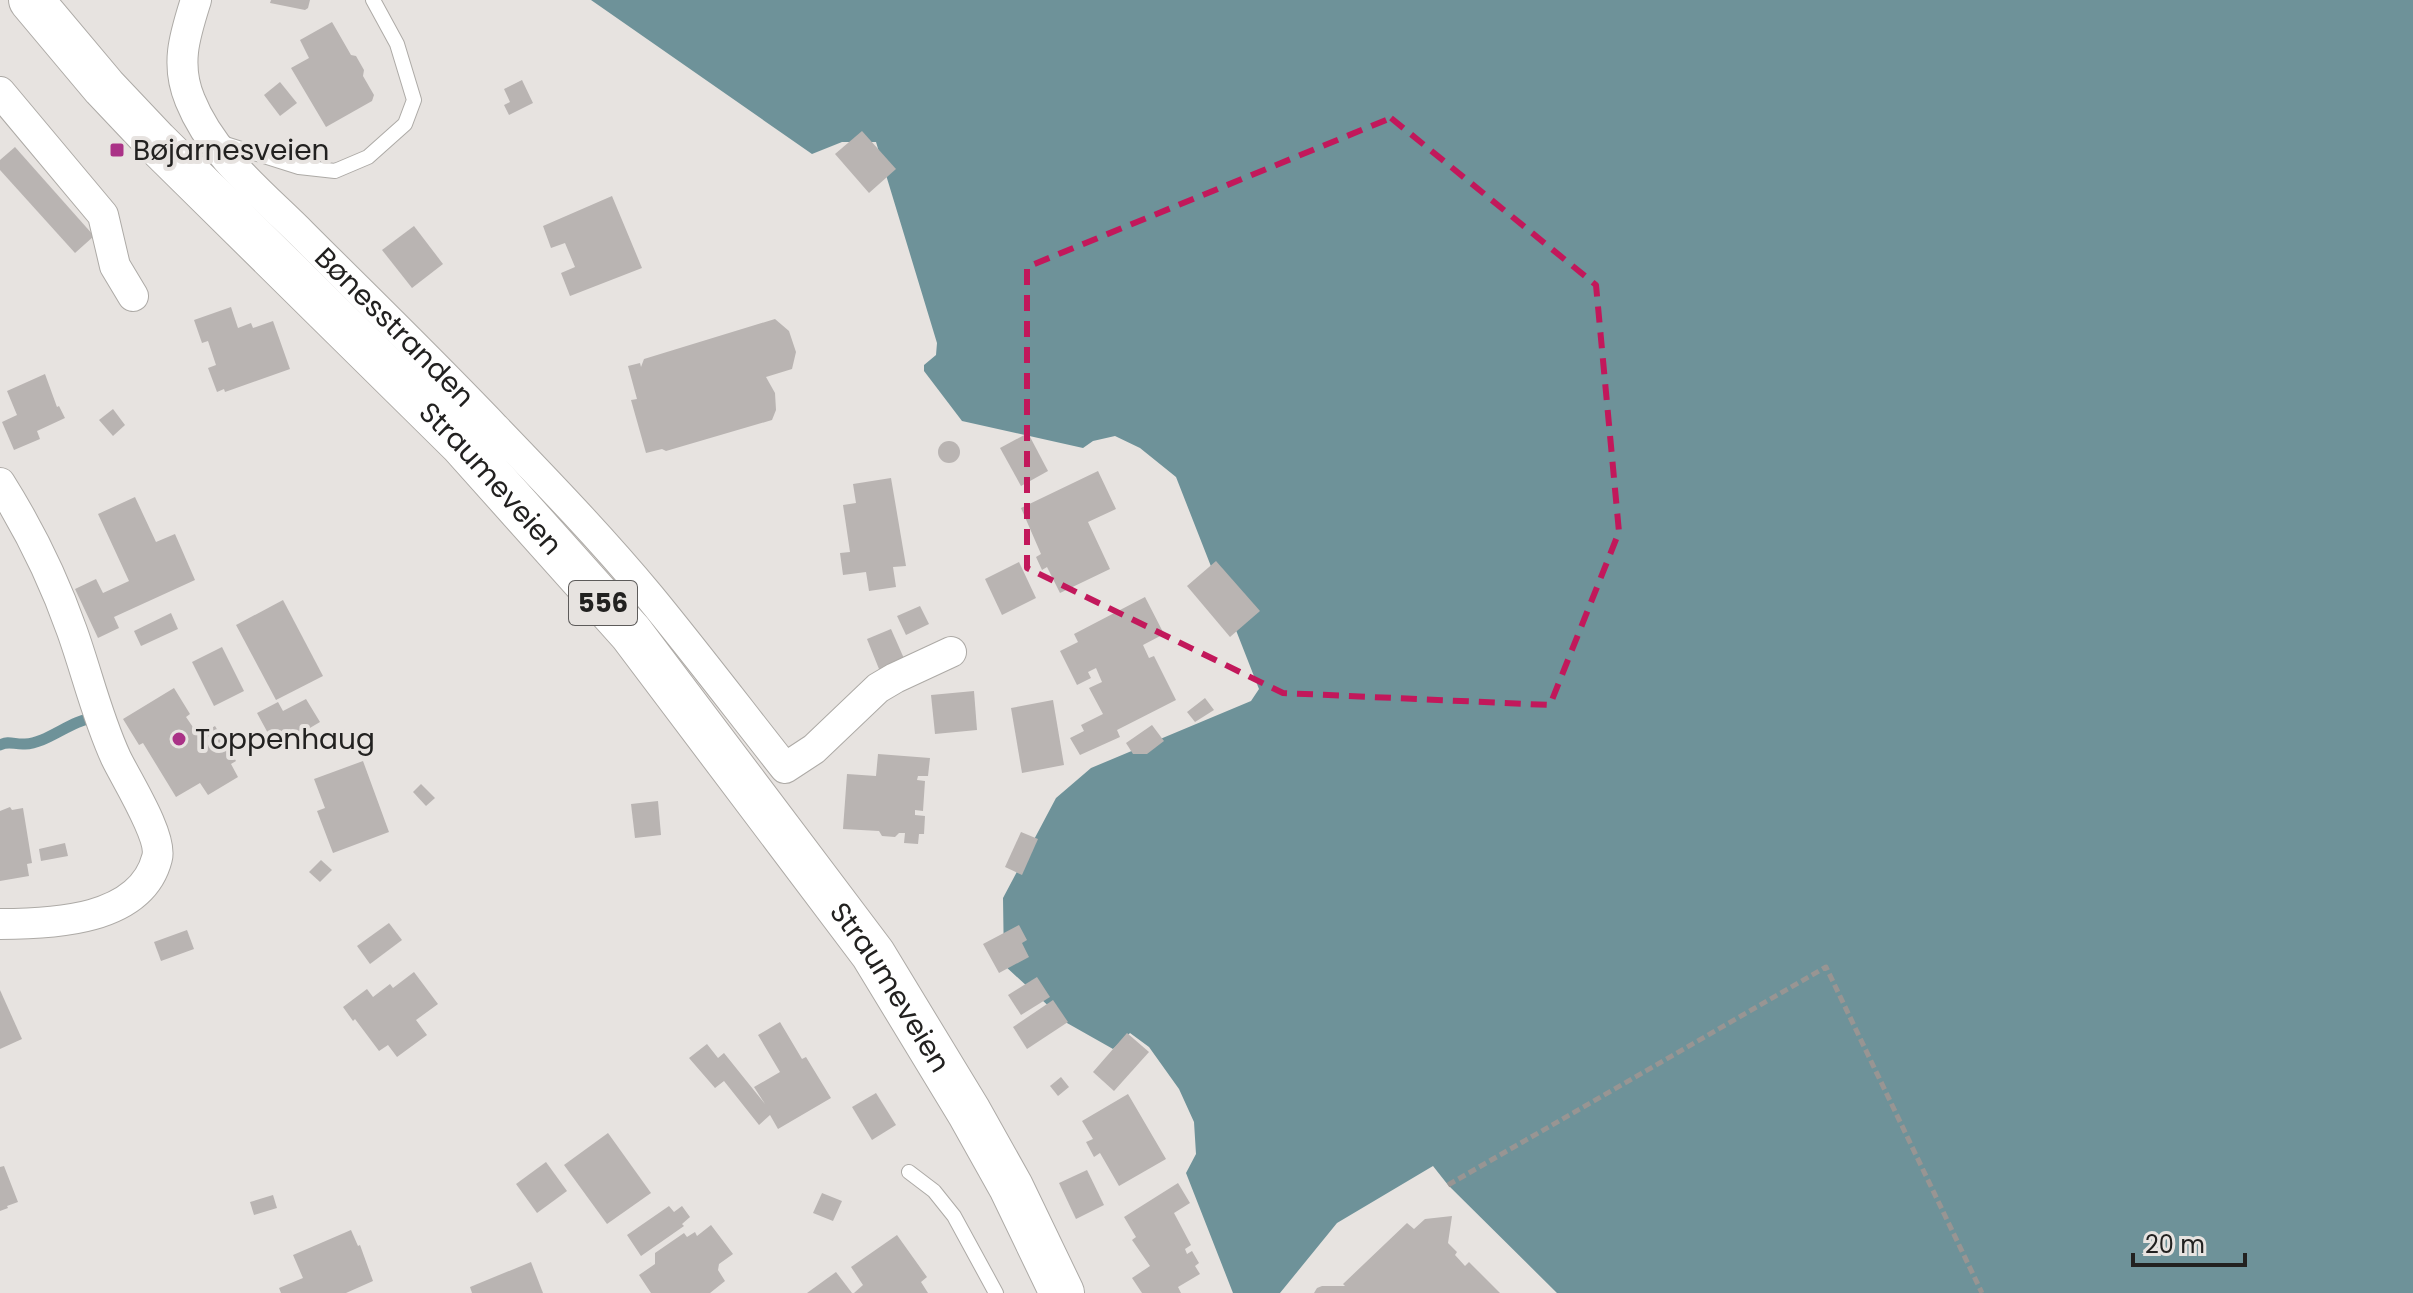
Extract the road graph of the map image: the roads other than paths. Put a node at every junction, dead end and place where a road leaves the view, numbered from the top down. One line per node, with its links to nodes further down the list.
1 (31, 0): 12 (main road, Straumeveien / 556)
2 (196, 0): 5 (street, Bønesstranden)
3 (373, 0): 5 (lane)
4 (0, 92): 6 (street)
5 (211, 139): 8 (street, Bønesstranden)
6 (133, 296)
7 (0, 483): 9 (street)
8 (951, 652)
9 (0, 924)
10 (909, 1172): 11 (lane)
11 (996, 1293)
12 (1062, 1293)

